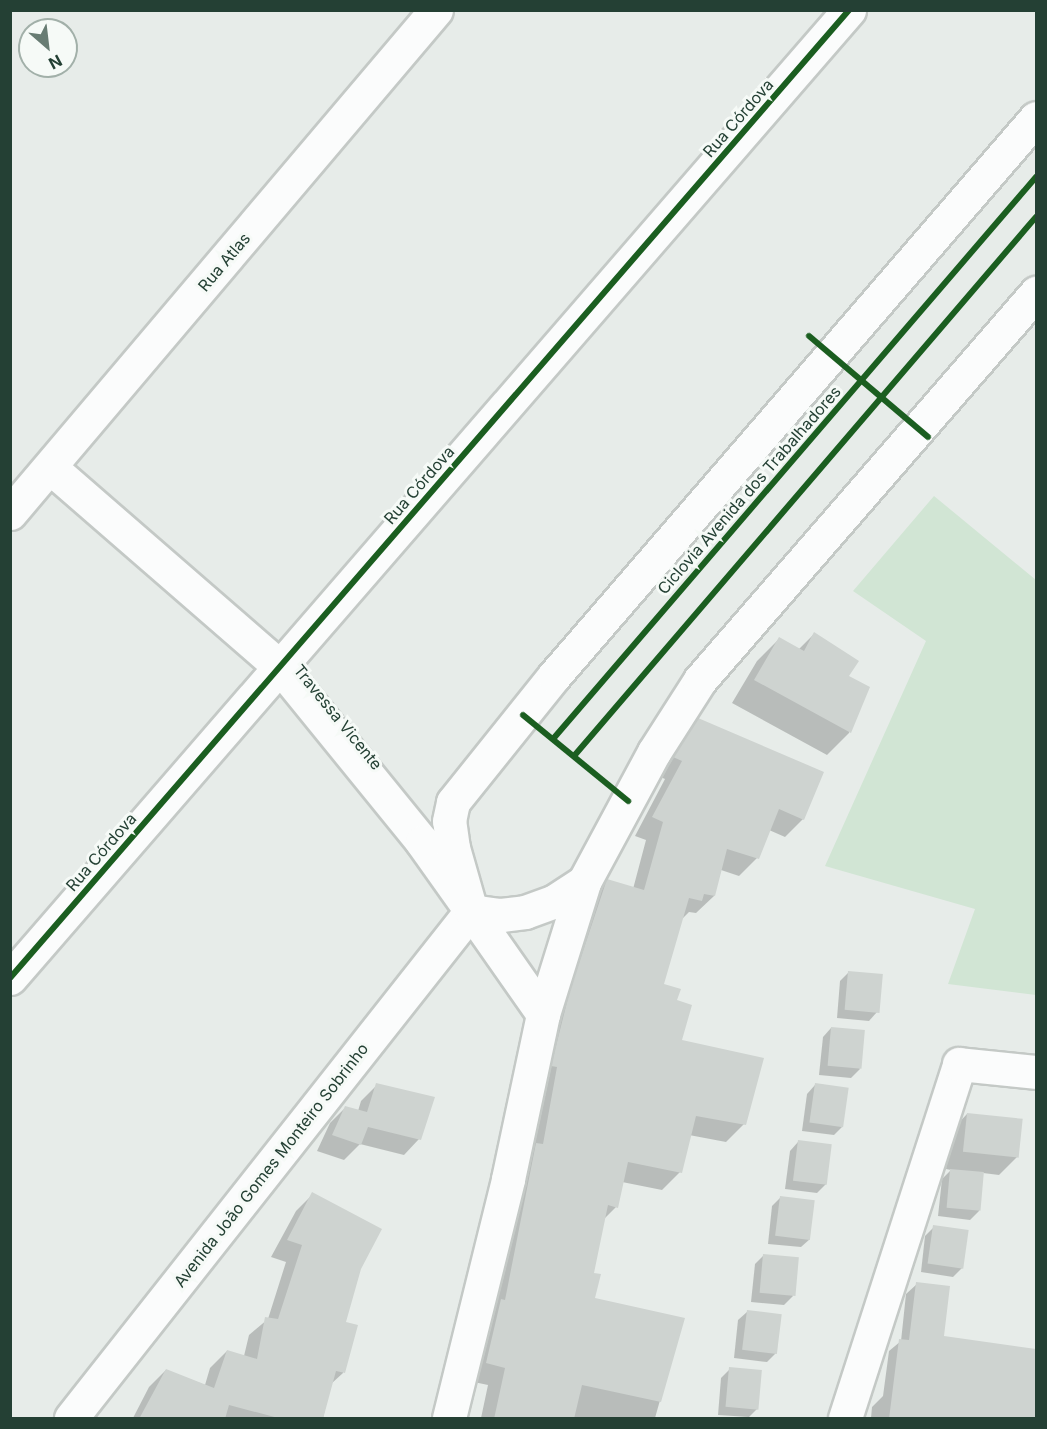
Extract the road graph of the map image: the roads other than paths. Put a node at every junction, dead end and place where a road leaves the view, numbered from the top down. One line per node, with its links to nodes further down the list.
1 (435, 10): 5 (street, Rua Atlas)
2 (849, 10): 7 (street, Rua Córdova)
3 (1036, 118): 9 (street)
4 (1036, 293): 8 (street)
5 (51, 468): 6 (street, Rua Atlas); 7 (street, Travessa Vicente)
6 (10, 513)
7 (280, 667): 9 (street, Travessa Vicente); 10 (street, Rua Córdova)
8 (584, 882): 9 (street); 11 (street)
9 (471, 911): 11 (street, Travessa Vicente); 13 (street, Avenida João Gomes Monteiro Sobrinho)
10 (10, 978)
11 (543, 1014): 14 (street)
12 (1036, 1072): 15 (street)
13 (71, 1419)
14 (449, 1419)
15 (845, 1419)

